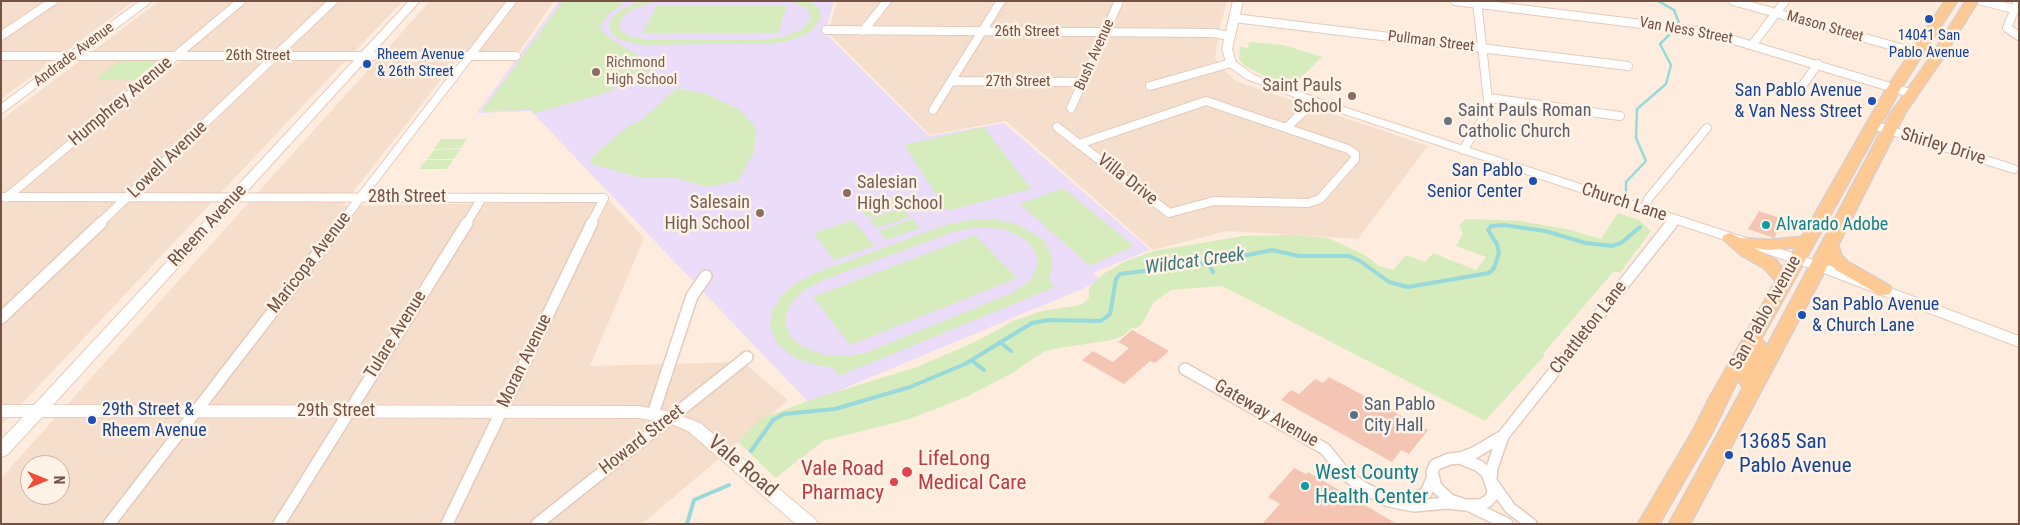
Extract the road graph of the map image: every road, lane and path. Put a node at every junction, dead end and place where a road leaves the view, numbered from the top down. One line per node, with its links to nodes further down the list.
1 (53, 1): 26 (street)
2 (146, 1): 32 (street, Andrade Avenue)
3 (241, 1): 33 (street, Humphrey Avenue)
4 (333, 1): 34 (street, Lowell Avenue)
5 (416, 1): 37 (street, Rheem Avenue)
6 (512, 1): 35 (street, Maricopa Avenue)
7 (886, 1): 23 (street)
8 (1001, 1): 24 (street)
9 (1119, 1): 25 (street, Bush Avenue)
10 (1238, 1): 21 (street)
11 (1455, 1): 18 (street, Van Ness Street)
12 (1733, 1): 20 (street, Mason Street)
13 (1785, 1): 20 (street)
14 (1951, 1): 38 (main road, San Pablo Avenue)
15 (1972, 1): 42 (main road, San Pablo Avenue)
16 (1982, 1): 19 (street)
17 (1991, 1): 19 (street)
18 (1477, 3): 29 (street, Van Ness Street); 30 (street)
19 (2016, 6): 28 (street)
20 (1775, 13): 29 (street); 38 (street, Mason Street)
21 (1234, 18): 27 (street); 30 (street, Pullman Street)
22 (826, 30): 23 (street, 26th Street)
23 (863, 31): 24 (street, 26th Street)
24 (982, 32): 25 (street, 26th Street); 43 (street)
25 (1106, 32): 27 (street, 26th Street); 44 (street, Bush Avenue)
26 (1, 36)
27 (1229, 36): 39 (street)
28 (2019, 36)
29 (1752, 44): 40 (street, Van Ness Street)
30 (1484, 49): 41 (street, Pullman Street); 49 (street)
31 (1, 56): 32 (street, 26th Street)
32 (73, 56): 33 (street, 26th Street); 52 (street, Andrade Avenue)
33 (176, 56): 34 (street, 26th Street); 69 (street, Humphrey Avenue)
34 (277, 56): 37 (street, 26th Street); 64 (street, Lowell Avenue)
35 (469, 56): 36 (street, 26th Street); 37 (street, 26th Street); 66 (street, Maricopa Avenue)
36 (516, 56)
37 (364, 57): 65 (street, Rheem Avenue)
38 (1915, 57): 42 (main road); 46 (main road, San Pablo Avenue)
39 (1230, 63): 45 (street); 50 (street, Church Lane)
40 (1818, 64): 46 (street, Van Ness Street); 47 (street)
41 (1628, 66)
42 (1920, 79): 48 (main road, San Pablo Avenue)
43 (953, 81): 44 (street, 27th Street); 53 (street)
44 (1083, 82): 51 (street, Bush Avenue)
45 (1150, 86)
46 (1894, 88): 48 (street, Van Ness Street); 55 (main road, San Pablo Avenue)
47 (1799, 90)
48 (1910, 93): 59 (main road, San Pablo Avenue)
49 (1490, 98): 54 (street); 61 (street)
50 (1314, 100): 57 (street); 61 (street, Church Lane)
51 (1071, 108)
52 (1, 109)
53 (933, 110)
54 (1620, 116)
55 (1873, 125): 59 (street, Shirley Drive); 63 (main road, San Pablo Avenue)
56 (1056, 127): 60 (street)
57 (1287, 127): 60 (street, Villa Drive); 60 (street, Villa Drive)
58 (1707, 128): 70 (street)
59 (1889, 130): 62 (street, Shirley Drive); 71 (main road, San Pablo Avenue)
60 (1079, 144)
61 (1462, 150): 70 (street, Church Lane)
62 (2014, 169)
63 (1841, 180): 71 (main road); 74 (main road, San Pablo Avenue)
64 (128, 197): 65 (street, 28th Street); 69 (street, 28th Street); 81 (street, Lowell Avenue)
65 (235, 197): 66 (street, 28th Street); 87 (street, Rheem Avenue)
66 (360, 197): 67 (street, 28th Street); 89 (street, Maricopa Avenue)
67 (482, 198): 68 (street, 28th Street); 90 (street, Tulare Avenue)
68 (604, 198): 91 (street, Moran Avenue)
69 (3, 199)
70 (1644, 210): 72 (street, Church Lane)
71 (1844, 214): 75 (main road, San Pablo Avenue)
72 (1674, 220): 73 (street, Church Lane); 94 (street, Chattleton Lane)
73 (1736, 240): 74 (main road); 76 (street, Church Lane); 79 (main road)
74 (1807, 241): 76 (main road, San Pablo Avenue)
75 (1830, 245): 77 (main road, San Pablo Avenue); 80 (main road)
76 (1796, 259): 77 (street, Church Lane); 79 (main road, San Pablo Avenue)
77 (1818, 266): 80 (street, Church Lane); 86 (main road, San Pablo Avenue)
78 (706, 276): 92 (street)
79 (1784, 280): 82 (main road, San Pablo Avenue)
80 (1884, 290): 83 (street, Church Lane)
81 (1, 318)
82 (1751, 340): 86 (main road); 108 (main road, San Pablo Avenue)
83 (2019, 342)
84 (747, 357): 93 (street, Howard Street)
85 (1185, 369): 99 (street, Gateway Avenue)
86 (1753, 387): 109 (main road, San Pablo Avenue)
87 (38, 410): 88 (street, 29th Street); 89 (street, 29th Street); 95 (street, Rheem Avenue)
88 (1, 411)
89 (196, 411): 90 (street, 29th Street); 101 (street, Maricopa Avenue)
90 (349, 411): 91 (street, 29th Street); 102 (street, Tulare Avenue)
91 (501, 411): 92 (street, 29th Street); 103 (street, Moran Avenue)
92 (653, 414): 93 (street, 29th Street)
93 (671, 418): 104 (street, Howard Street); 105 (street, Vale Road)
94 (1503, 436): 96 (street, Chattleton Lane); 98 (street, Chattleton Lane)
95 (1, 451)
96 (1460, 458): 97 (street); 98 (street)
97 (1432, 478): 99 (street); 100 (street)
98 (1492, 481): 100 (street); 107 (street)
99 (1389, 501): 100 (street, Gateway Avenue)
100 (1467, 505): 106 (street, Gateway Avenue)
101 (109, 524)
102 (279, 524)
103 (447, 524)
104 (537, 524)
105 (809, 524)
106 (1507, 524)
107 (1531, 524)
108 (1648, 524)
109 (1679, 524)

